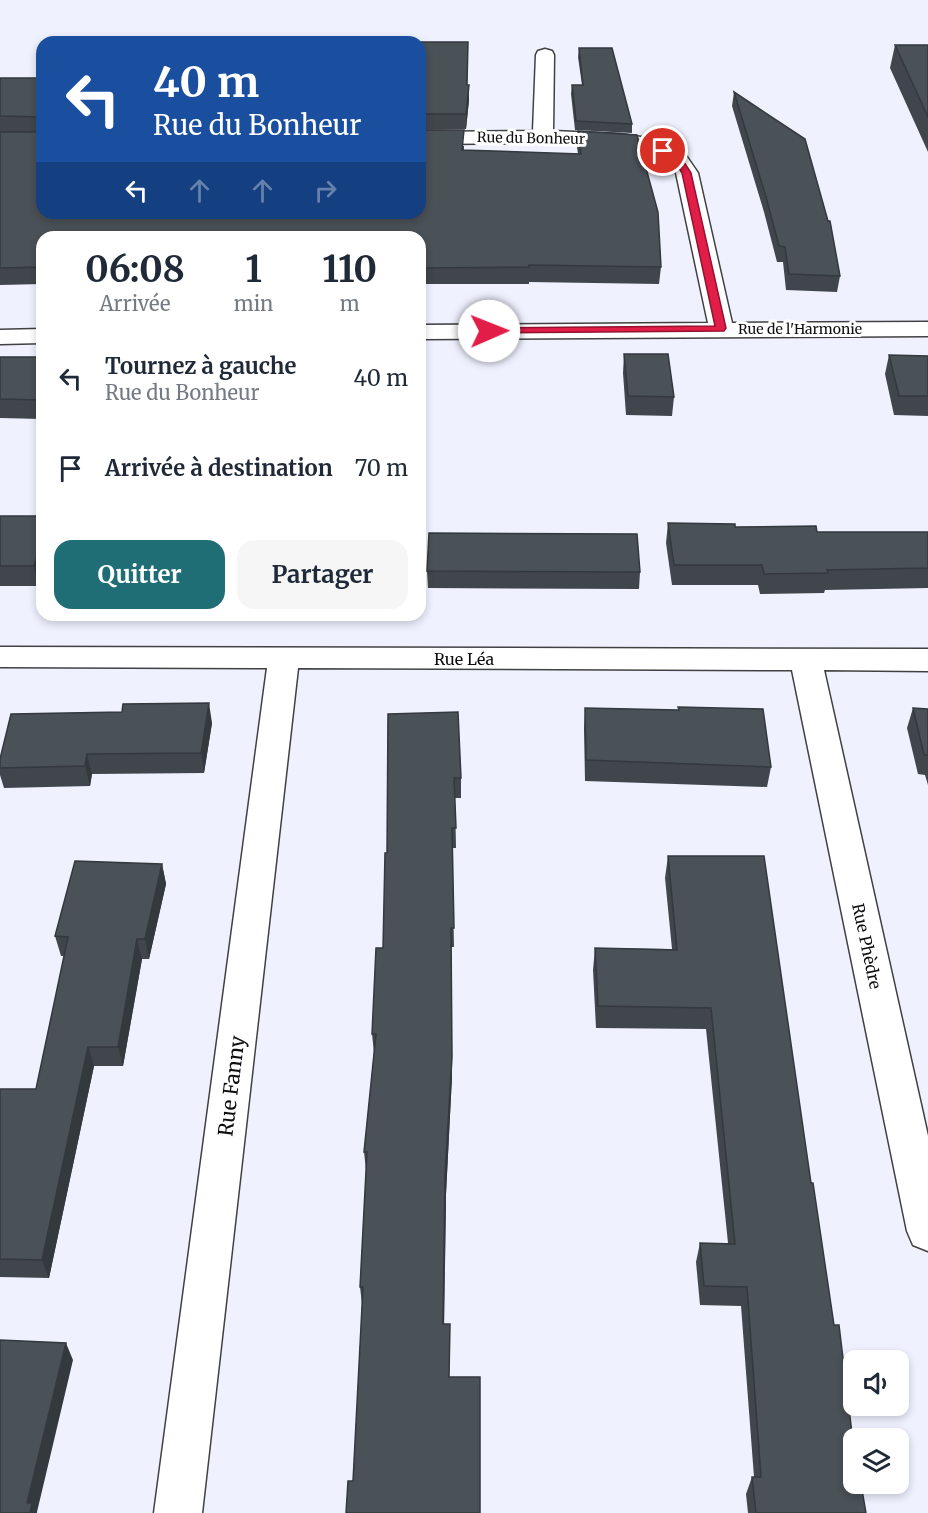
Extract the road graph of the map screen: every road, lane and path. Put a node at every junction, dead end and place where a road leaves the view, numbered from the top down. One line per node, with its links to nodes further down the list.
1 (545, 55): 2 (street)
2 (543, 137): 3 (street, Rue du Bonheur); 4 (street, Rue du Bonheur)
3 (426, 138)
4 (721, 328): 5 (street, Rue de l'Harmonie); 6 (street, Rue de l'Harmonie)
5 (928, 329)
6 (426, 332)
7 (36, 336): 8 (street)
8 (0, 337)
9 (0, 657): 10 (street, Rue Léa)
10 (284, 658): 12 (street, Rue Léa); 14 (street, Rue Fanny)
11 (928, 660): 12 (street, Rue Léa)
12 (806, 661): 13 (street, Rue Phèdre)
13 (928, 1231)
14 (178, 1513)

